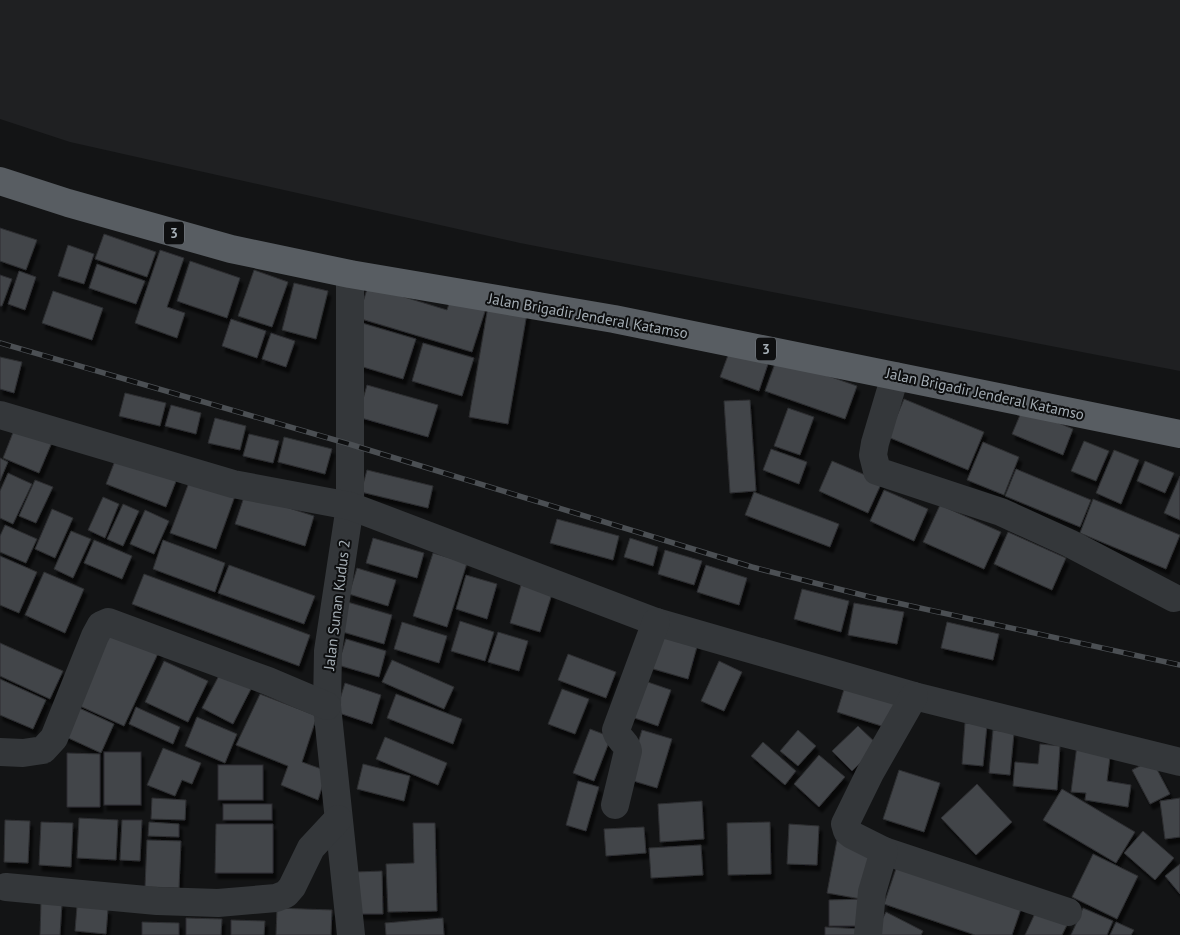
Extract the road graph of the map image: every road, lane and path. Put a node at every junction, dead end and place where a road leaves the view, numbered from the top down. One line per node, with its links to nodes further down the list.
1 (0, 180): 2 (highway, Jalan Brigadir Jenderal Katamso / 3)
2 (350, 274): 3 (highway, Jalan Brigadir Jenderal Katamso / 3); 6 (street, Jalan Sunan Kudus 2)
3 (895, 376): 5 (highway, Jalan Brigadir Jenderal Katamso / 3); 7 (street)
4 (0, 415): 6 (street)
5 (1180, 434)
6 (350, 506): 8 (street); 10 (street, Jalan Sunan Kudus 2)
7 (1174, 598)
8 (656, 622): 9 (street); 13 (street)
9 (914, 696): 12 (street); 15 (street)
10 (327, 706): 11 (street); 14 (street, Jalan Sunan Kudus 2)
11 (0, 752)
12 (1180, 762)
13 (615, 805)
14 (338, 819): 16 (street); 18 (street, Jalan Sunan Kudus 2)
15 (884, 851): 17 (street); 19 (street)
16 (6, 887)
17 (1068, 912)
18 (351, 935)
19 (868, 935)

